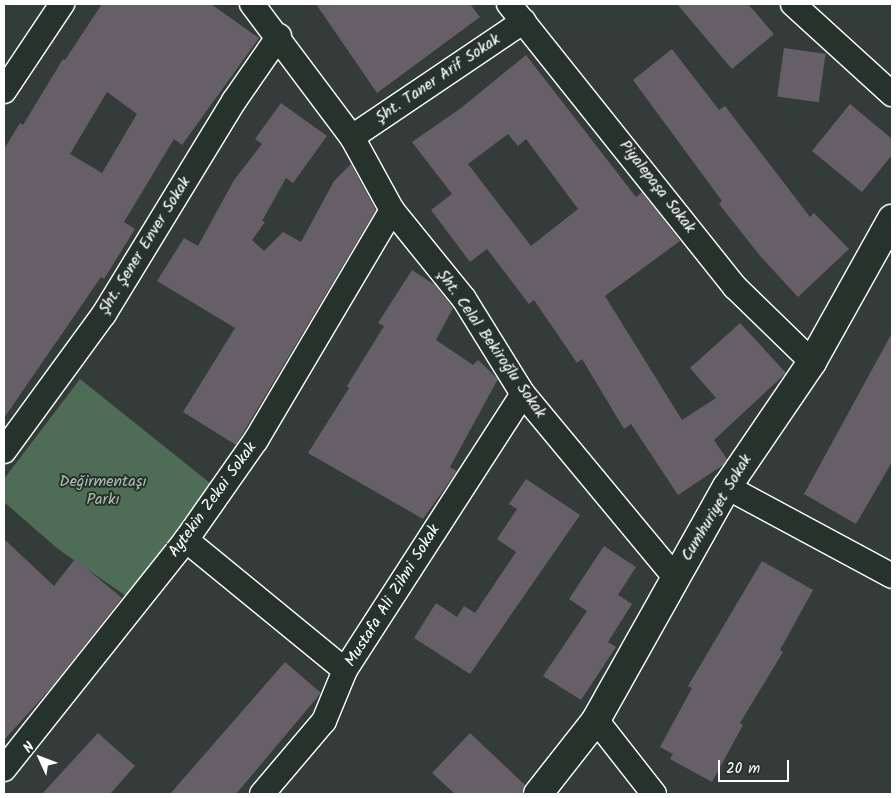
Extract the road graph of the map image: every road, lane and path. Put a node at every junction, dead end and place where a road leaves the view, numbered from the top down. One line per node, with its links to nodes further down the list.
1 (62, 4): 6 (street)
2 (252, 4): 5 (street, Şht. Celal Bekiroğlu Sokak)
3 (793, 4): 7 (street)
4 (517, 13): 8 (street, Şht. Taner Arif Sokak); 11 (street, Piyalepaşa Sokak)
5 (278, 36): 8 (street, Şht. Celal Bekiroğlu Sokak); 13 (street, Şht. Şener Enver Sokak)
6 (4, 91)
7 (892, 94)
8 (352, 137): 9 (street, Şht. Celal Bekiroğlu Sokak)
9 (392, 210): 12 (street, Şht. Celal Bekiroğlu Sokak); 15 (street, Aytekin Zekai Sokak)
10 (892, 218): 11 (street, Cumhuriyet Sokak)
11 (812, 362): 14 (street, Cumhuriyet Sokak)
12 (522, 394): 17 (street, Şht. Celal Bekiroğlu Sokak); 18 (street, Mustafa Ali Zihni Sokak)
13 (4, 451)
14 (727, 486): 16 (street); 17 (street, Cumhuriyet Sokak)
15 (186, 540): 18 (street); 20 (street, Aytekin Zekai Sokak)
16 (892, 576)
17 (675, 577): 19 (street, Cumhuriyet Sokak)
18 (345, 670): 21 (street, Mustafa Ali Zihni Sokak)
19 (596, 720): 22 (street, Cumhuriyet Sokak); 23 (street)
20 (4, 769)
21 (262, 794)
22 (538, 794)
23 (654, 794)

